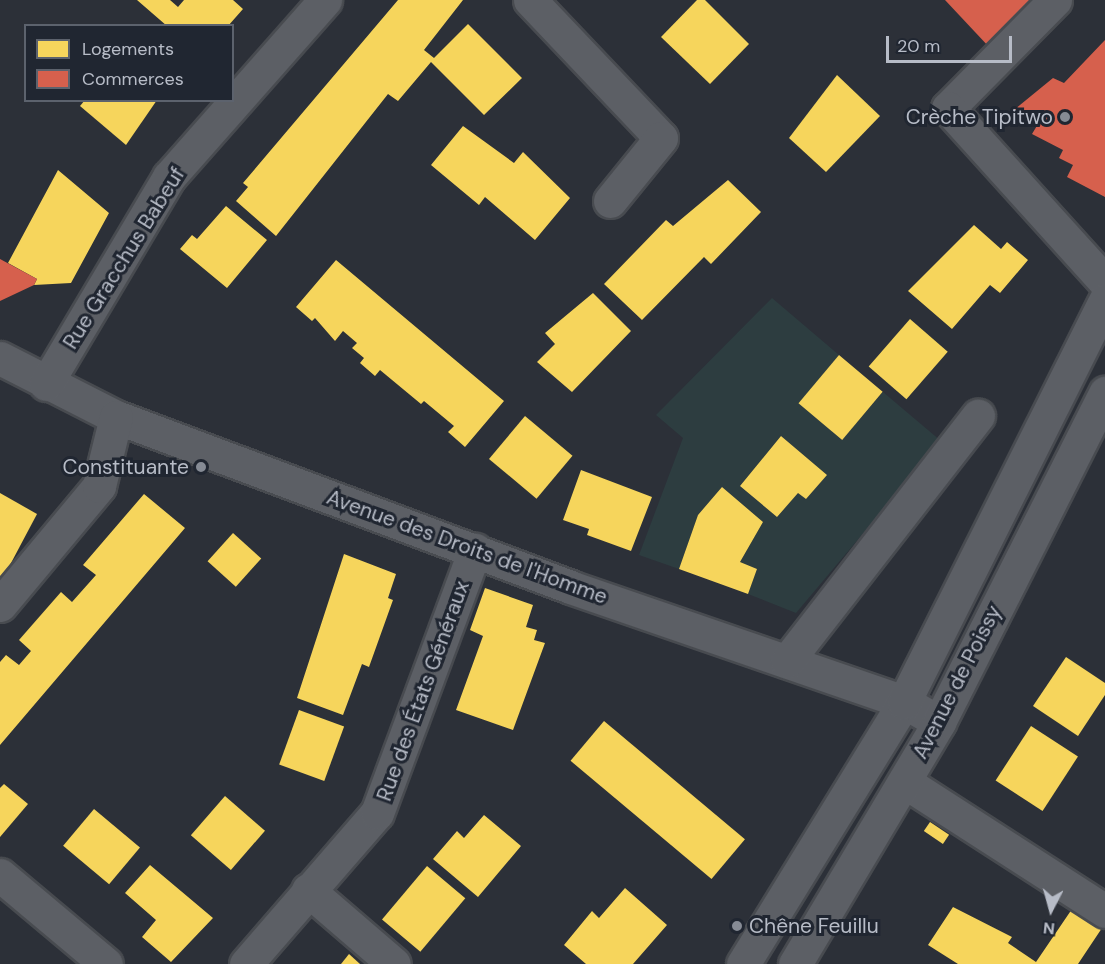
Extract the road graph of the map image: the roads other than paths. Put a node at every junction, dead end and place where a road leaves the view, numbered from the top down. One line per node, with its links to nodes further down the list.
1 (325, 0): 7 (street, Rue Gracchus Babeuf)
2 (530, 0): 4 (street)
3 (1055, 0): 5 (street)
4 (610, 201)
5 (1101, 286): 14 (street, Avenue de Poissy)
6 (0, 358): 7 (street, Avenue des Droits de l'Homme)
7 (46, 384): 10 (street, Avenue des Droits de l'Homme)
8 (1105, 393): 15 (street, Avenue de Poissy)
9 (978, 416): 13 (street)
10 (116, 417): 11 (street, Avenue des Droits de l'Homme); 12 (street)
11 (475, 550): 13 (street, Avenue des Droits de l'Homme); 18 (street, Rue des États Généraux)
12 (0, 605)
13 (786, 661): 14 (street, Avenue des Droits de l'Homme)
14 (904, 702): 15 (street, Avenue des Droits de l'Homme); 23 (street, Avenue de Poissy)
15 (939, 722): 16 (street, Avenue de Poissy)
16 (905, 782): 19 (street); 24 (street, Avenue de Poissy)
17 (0, 875): 20 (street)
18 (308, 890): 21 (street, Rue des États Généraux); 22 (street)
19 (1105, 911)
20 (106, 964)
21 (246, 964)
22 (394, 964)
23 (743, 964)
24 (795, 964)

